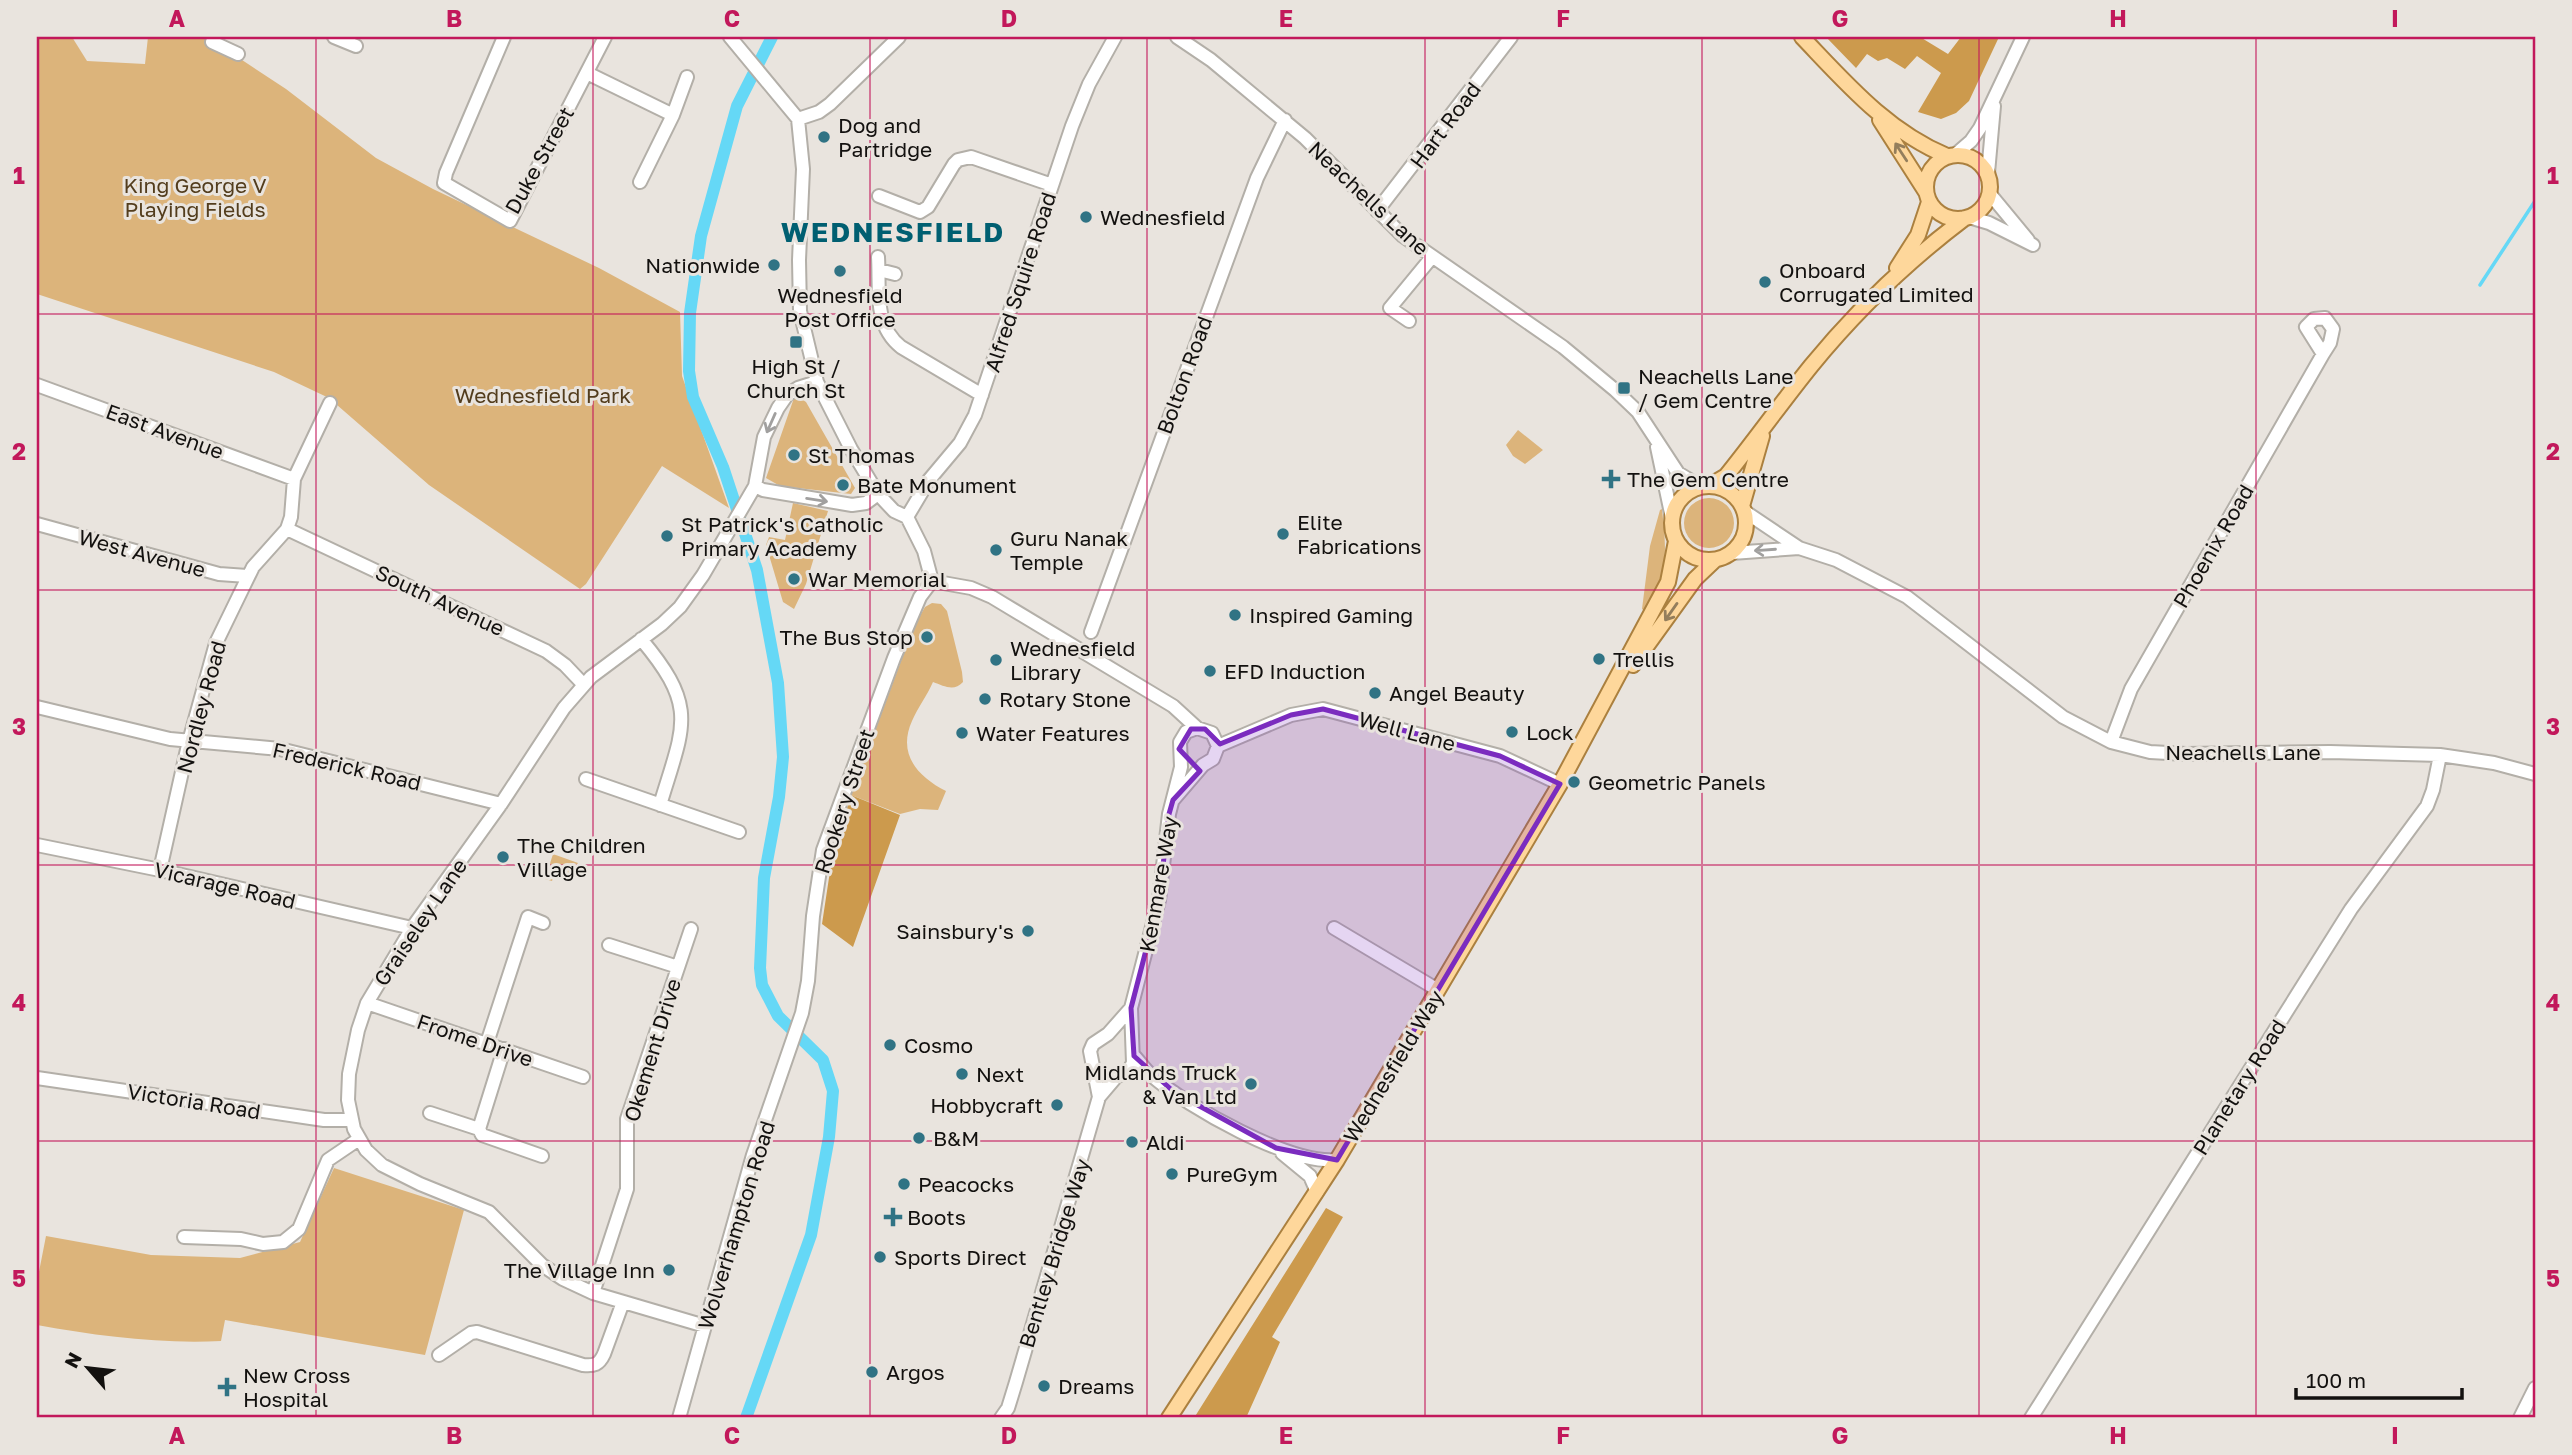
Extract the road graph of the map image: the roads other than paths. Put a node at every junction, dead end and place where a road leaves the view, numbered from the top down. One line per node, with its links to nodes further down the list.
1 (334, 37): 12 (street)
2 (504, 37): 14 (street, Duke Street)
3 (605, 37): 14 (street, Duke Street)
4 (730, 37): 19 (street)
5 (899, 37): 19 (street)
6 (1115, 37): 24 (street, Alfred Squire Road)
7 (1178, 37): 20 (street, Neachells Lane)
8 (1511, 37): 28 (street, Hart Road)
9 (1802, 37): 17 (main road)
10 (2023, 37): 16 (street)
11 (221, 42): 13 (street)
12 (356, 46)
13 (238, 54)
14 (587, 73): 18 (street)
15 (687, 77): 18 (street)
16 (1996, 96): 21 (street); 22 (street)
17 (1875, 113): 21 (main road); 27 (main road, one-way to 17)
18 (673, 115): 23 (street)
19 (798, 119): 35 (street)
20 (1285, 120): 28 (street, Neachells Lane); 56 (street, Bolton Road)
21 (1951, 155): 22 (main road); 27 (main road)
22 (1989, 173): 25 (main road)
23 (648, 176)
24 (1052, 185): 26 (street); 37 (street, Alfred Squire Road)
25 (1990, 194): 29 (main road); 29 (street)
26 (879, 196)
27 (1927, 197): 29 (main road); 32 (main road)
28 (1377, 211): 30 (street, Neachells Lane)
29 (1967, 217): 32 (main road)
30 (1432, 257): 33 (street); 40 (street, Neachells Lane)
31 (895, 274): 37 (street)
32 (1881, 289): 39 (main road)
33 (1409, 321)
34 (2323, 354): 65 (street, Phoenix Road)
35 (817, 382): 42 (street, one-way to 42); 44 (street)
36 (37, 385): 41 (street, East Avenue)
37 (982, 396): 46 (street, Alfred Squire Road)
38 (330, 403): 41 (street)
39 (1764, 428): 43 (main road); 45 (main road)
40 (1655, 440): 43 (street, Neachells Lane); 47 (street, Neachells Lane)
41 (294, 479): 49 (street)
42 (755, 486): 44 (street, one-way to 44); 57 (street, Graiseley Lane)
43 (1705, 487): 45 (main road); 47 (main road)
44 (878, 494): 46 (street)
45 (1743, 509): 51 (street, Neachells Lane); 52 (main road)
46 (907, 517): 55 (street)
47 (1672, 518): 50 (main road)
48 (37, 524): 54 (street, West Avenue)
49 (287, 529): 54 (street, Nordley Road); 58 (street, South Avenue)
50 (1676, 541): 53 (main road); 60 (main road, Wednesfield Way)
51 (1799, 548): 52 (street, Neachells Lane, one-way to 52); 65 (street, Neachells Lane)
52 (1732, 553): 53 (main road)
53 (1715, 560): 60 (main road, Wednesfield Way, one-way to 60)
54 (247, 576): 64 (street, Nordley Road)
55 (932, 581): 61 (street); 88 (street, Rookery Street)
56 (1091, 632)
57 (641, 639): 58 (street, Graiseley Lane); 75 (street)
58 (584, 685): 74 (street, Graiseley Lane)
59 (37, 707): 64 (street, Frederick Road)
60 (1602, 708): 72 (main road, Wednesfield Way)
61 (1192, 730): 63 (street); 67 (street)
62 (1251, 730): 63 (street); 66 (street); 72 (street, Well Lane)
63 (1212, 733): 66 (street)
64 (190, 740): 74 (street, Frederick Road); 78 (street, Nordley Road)
65 (2111, 742): 68 (street, Neachells Lane)
66 (1218, 746): 69 (street)
67 (1180, 754): 69 (street); 73 (street, Kenmare Way)
68 (2440, 755): 70 (street, Neachells Lane); 116 (street, Planetary Road)
69 (1203, 765): 73 (street)
70 (2535, 774)
71 (586, 779): 75 (street)
72 (1559, 784): 85 (main road, Wednesfield Way)
73 (1173, 800): 87 (street, Kenmare Way)
74 (501, 804): 80 (street, Graiseley Lane)
75 (660, 805): 76 (street)
76 (739, 832)
77 (37, 845): 78 (street, Vicarage Road)
78 (160, 870): 80 (street, Vicarage Road)
79 (543, 923): 90 (street)
80 (412, 928): 86 (street, Graiseley Lane)
81 (1334, 928): 85 (street)
82 (691, 929): 84 (street, Okement Drive)
83 (609, 945): 84 (street)
84 (678, 967): 108 (street, Okement Drive)
85 (1438, 990): 105 (main road, Wednesfield Way)
86 (367, 1003): 90 (street, Frome Drive); 100 (street, Graiseley Lane)
87 (1130, 1008): 89 (street); 92 (street)
88 (796, 1032): 110 (street, Wolverhampton Road)
89 (1108, 1034): 92 (street); 93 (street)
90 (487, 1043): 91 (street, Frome Drive)
91 (504, 1049): 97 (street, Frome Drive); 101 (street)
92 (1133, 1050): 94 (street); 95 (street)
93 (1096, 1071): 95 (street); 98 (street)
94 (1150, 1075): 95 (street); 103 (street)
95 (1120, 1076): 98 (street)
96 (37, 1077): 100 (street, Victoria Road)
97 (583, 1077)
98 (1099, 1097): 113 (street, Bentley Bridge Way)
99 (430, 1113): 101 (street)
100 (351, 1120): 102 (street, Graiseley Lane)
101 (480, 1129): 104 (street)
102 (359, 1139): 107 (street); 108 (street, Graiseley Lane)
103 (1276, 1148): 105 (street); 106 (street)
104 (541, 1156)
105 (1337, 1160): 106 (main road, Wednesfield Way)
106 (1317, 1192): 114 (main road, Wednesfield Way)
107 (184, 1237)
108 (593, 1293): 109 (street, Graiseley Lane)
109 (622, 1302): 110 (street, Graiseley Lane); 111 (street)
110 (705, 1326): 115 (street, Wolverhampton Road)
111 (439, 1355)
112 (2535, 1388): 117 (street)
113 (1006, 1415)
114 (1170, 1417)
115 (679, 1418)
116 (2031, 1418)
117 (2520, 1418)

